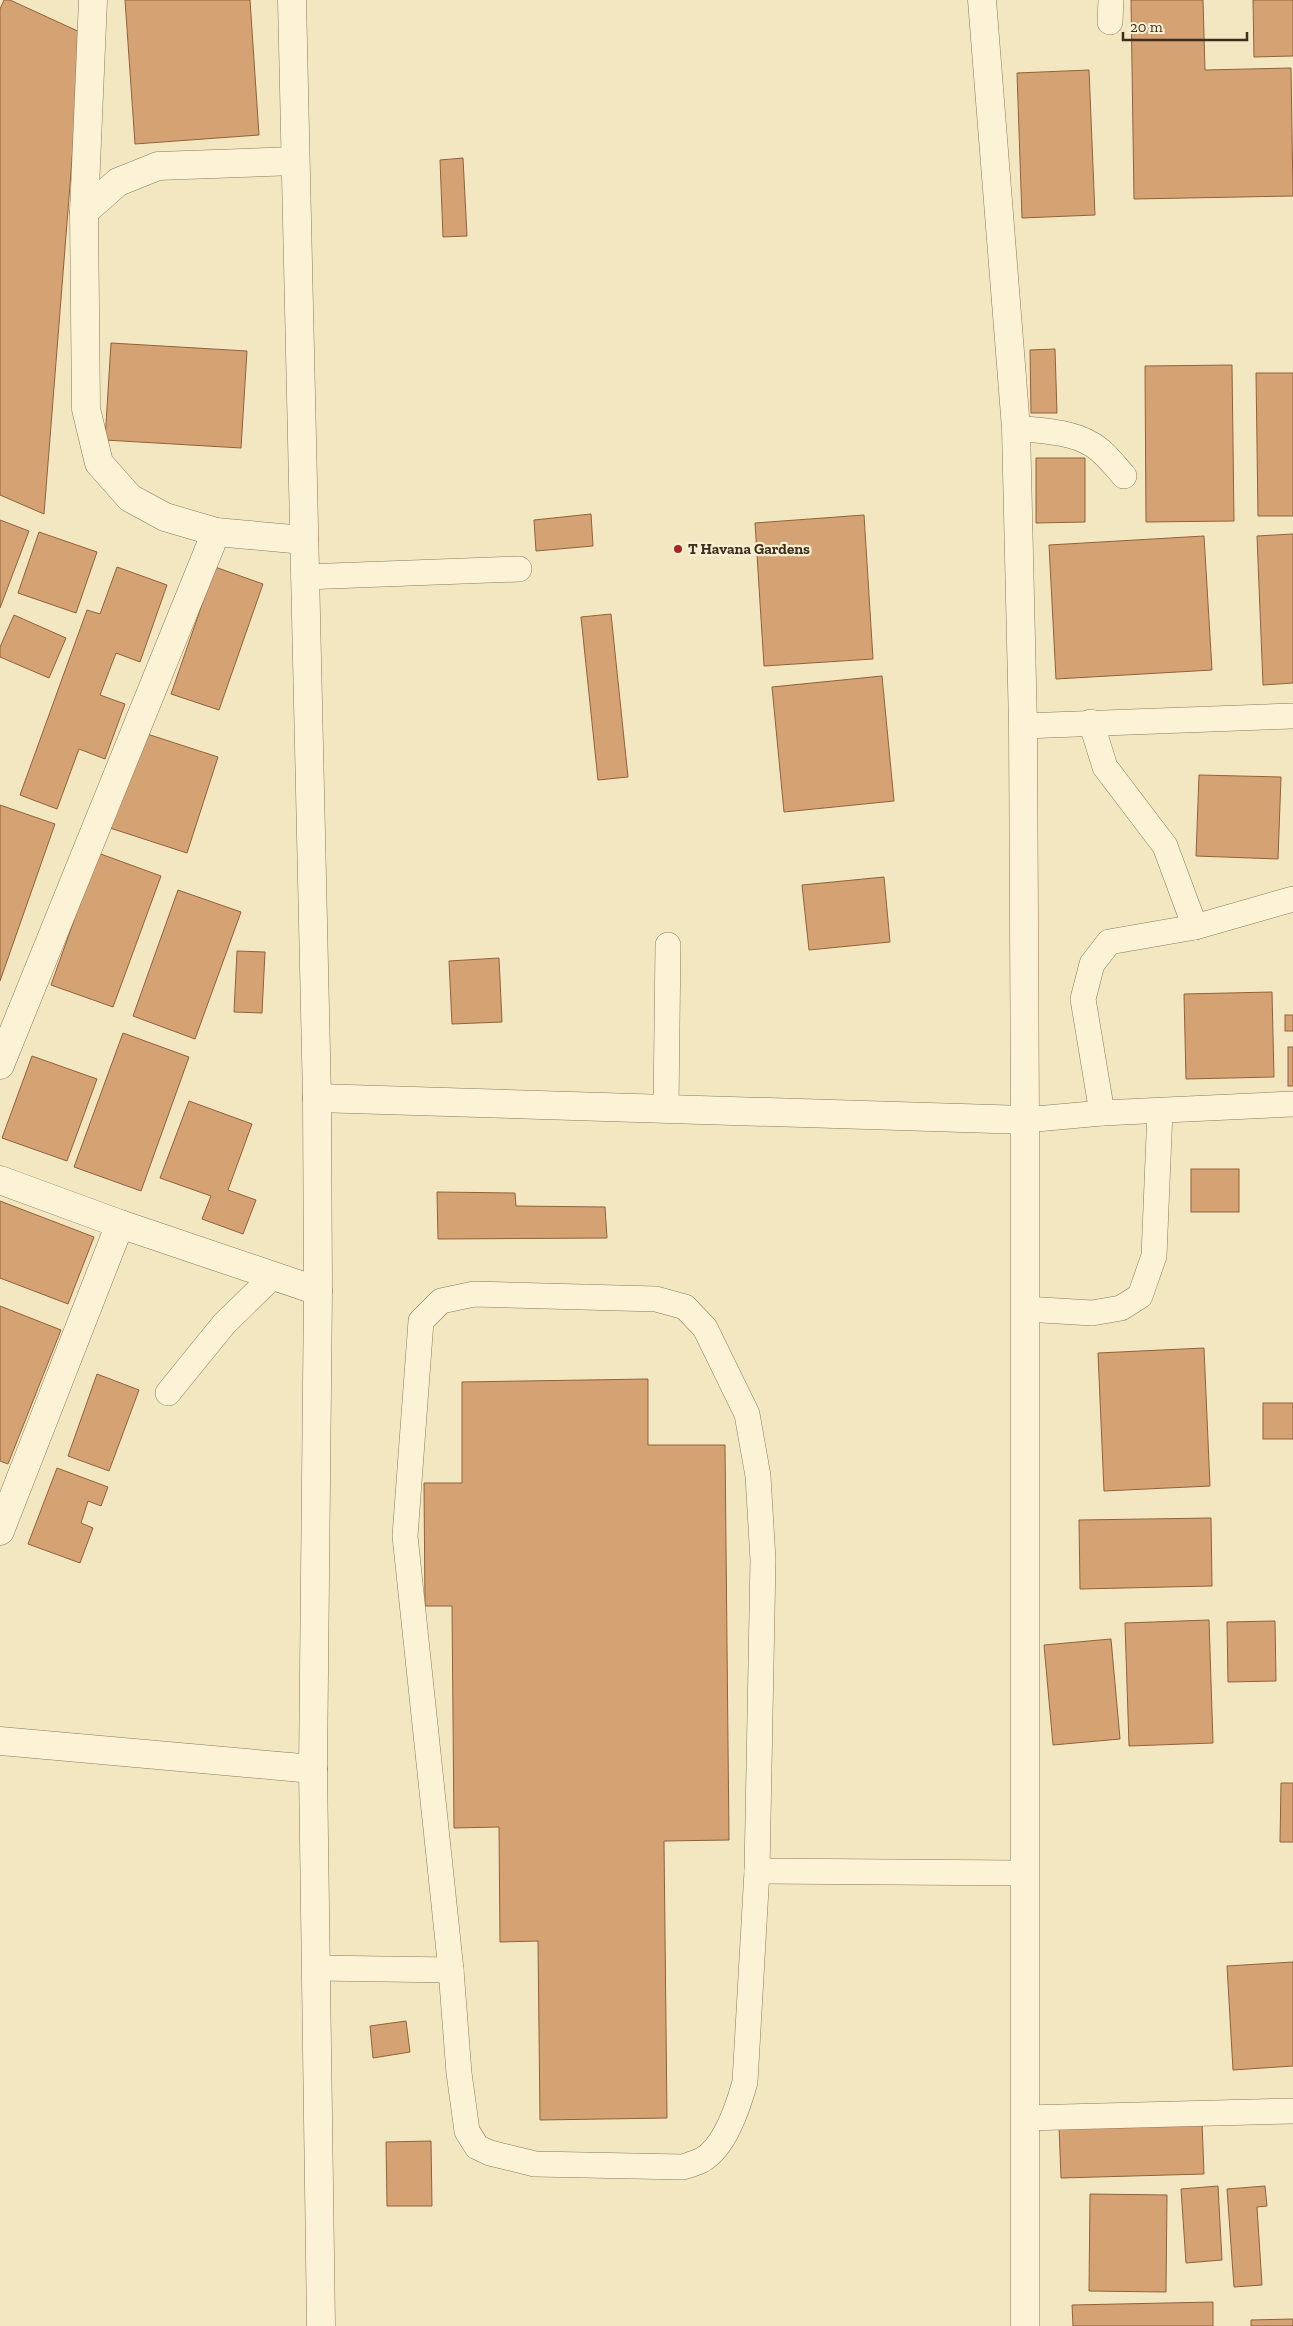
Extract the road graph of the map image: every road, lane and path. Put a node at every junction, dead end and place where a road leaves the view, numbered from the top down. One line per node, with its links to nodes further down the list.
1 (93, 0): 5 (street)
2 (292, 0): 4 (street)
3 (982, 0): 6 (street)
4 (295, 161): 5 (street); 9 (street)
5 (84, 212): 8 (street)
6 (1016, 428): 7 (lane); 14 (street)
7 (1124, 476)
8 (216, 532): 9 (street); 18 (street)
9 (304, 540): 11 (street)
10 (519, 569): 11 (lane)
11 (304, 577): 19 (street)
12 (1293, 716): 13 (lane)
13 (1091, 722): 14 (lane); 16 (lane)
14 (1023, 726): 24 (street)
15 (1293, 899): 16 (lane)
16 (1195, 927): 23 (lane)
17 (668, 945): 21 (lane)
18 (0, 1065)
19 (317, 1098): 21 (street); 28 (street)
20 (1293, 1104): 22 (lane)
21 (666, 1108): 24 (street)
22 (1160, 1111): 23 (lane); 29 (lane)
23 (1102, 1113): 24 (lane)
24 (1025, 1120): 29 (street)
25 (0, 1180): 26 (street)
26 (120, 1224): 27 (street); 31 (street)
27 (273, 1276): 28 (street); 30 (lane)
28 (318, 1291): 33 (street)
29 (1025, 1309): 35 (street)
30 (168, 1393)
31 (0, 1530)
32 (0, 1741): 33 (street)
33 (313, 1769): 36 (street)
34 (757, 1871): 35 (lane); 37 (lane); 37 (lane)
35 (1025, 1873): 39 (street)
36 (316, 1968): 37 (lane); 40 (street)
37 (451, 1970)
38 (1293, 2111): 39 (lane)
39 (1025, 2118): 41 (street)
40 (321, 2326)
41 (1025, 2326)

